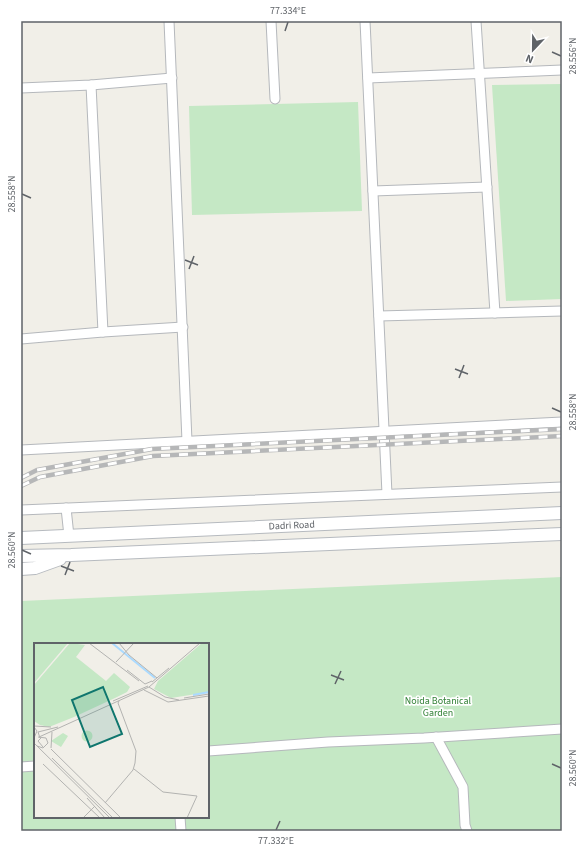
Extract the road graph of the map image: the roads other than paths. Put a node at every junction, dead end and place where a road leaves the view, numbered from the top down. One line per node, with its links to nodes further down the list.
1 (169, 21): 7 (street)
2 (271, 21): 11 (street)
3 (365, 21): 8 (street)
4 (476, 21): 6 (street)
5 (562, 70): 6 (street)
6 (480, 74): 8 (street); 12 (street)
7 (172, 78): 9 (street); 17 (street)
8 (368, 78): 13 (street)
9 (91, 85): 10 (street); 18 (street)
10 (21, 88)
11 (275, 99)
12 (487, 187): 13 (street); 15 (street)
13 (373, 192): 16 (street)
14 (562, 311): 15 (street)
15 (496, 313): 16 (street)
16 (379, 316): 21 (street)
17 (183, 327): 18 (street); 22 (street)
18 (103, 332): 19 (street)
19 (21, 339)
20 (562, 422): 21 (street)
21 (384, 431): 22 (street); 25 (street)
22 (188, 441): 23 (street)
23 (21, 450)
24 (562, 487): 25 (street)
25 (387, 494): 26 (street)
26 (66, 508): 27 (street); 30 (street)
27 (21, 510)
28 (562, 514): 30 (main road, Dadri Road)
29 (562, 534): 33 (main road, Dadri Road)
30 (69, 536): 31 (main road, Dadri Road)
31 (21, 538)
32 (21, 556): 33 (main road)
33 (71, 556): 34 (main road)
34 (21, 569)
35 (562, 729): 36 (street)
36 (436, 737): 37 (street); 42 (street)
37 (209, 751)
38 (34, 766): 39 (street)
39 (21, 767)
40 (180, 818): 41 (street)
41 (181, 831)
42 (467, 831)

